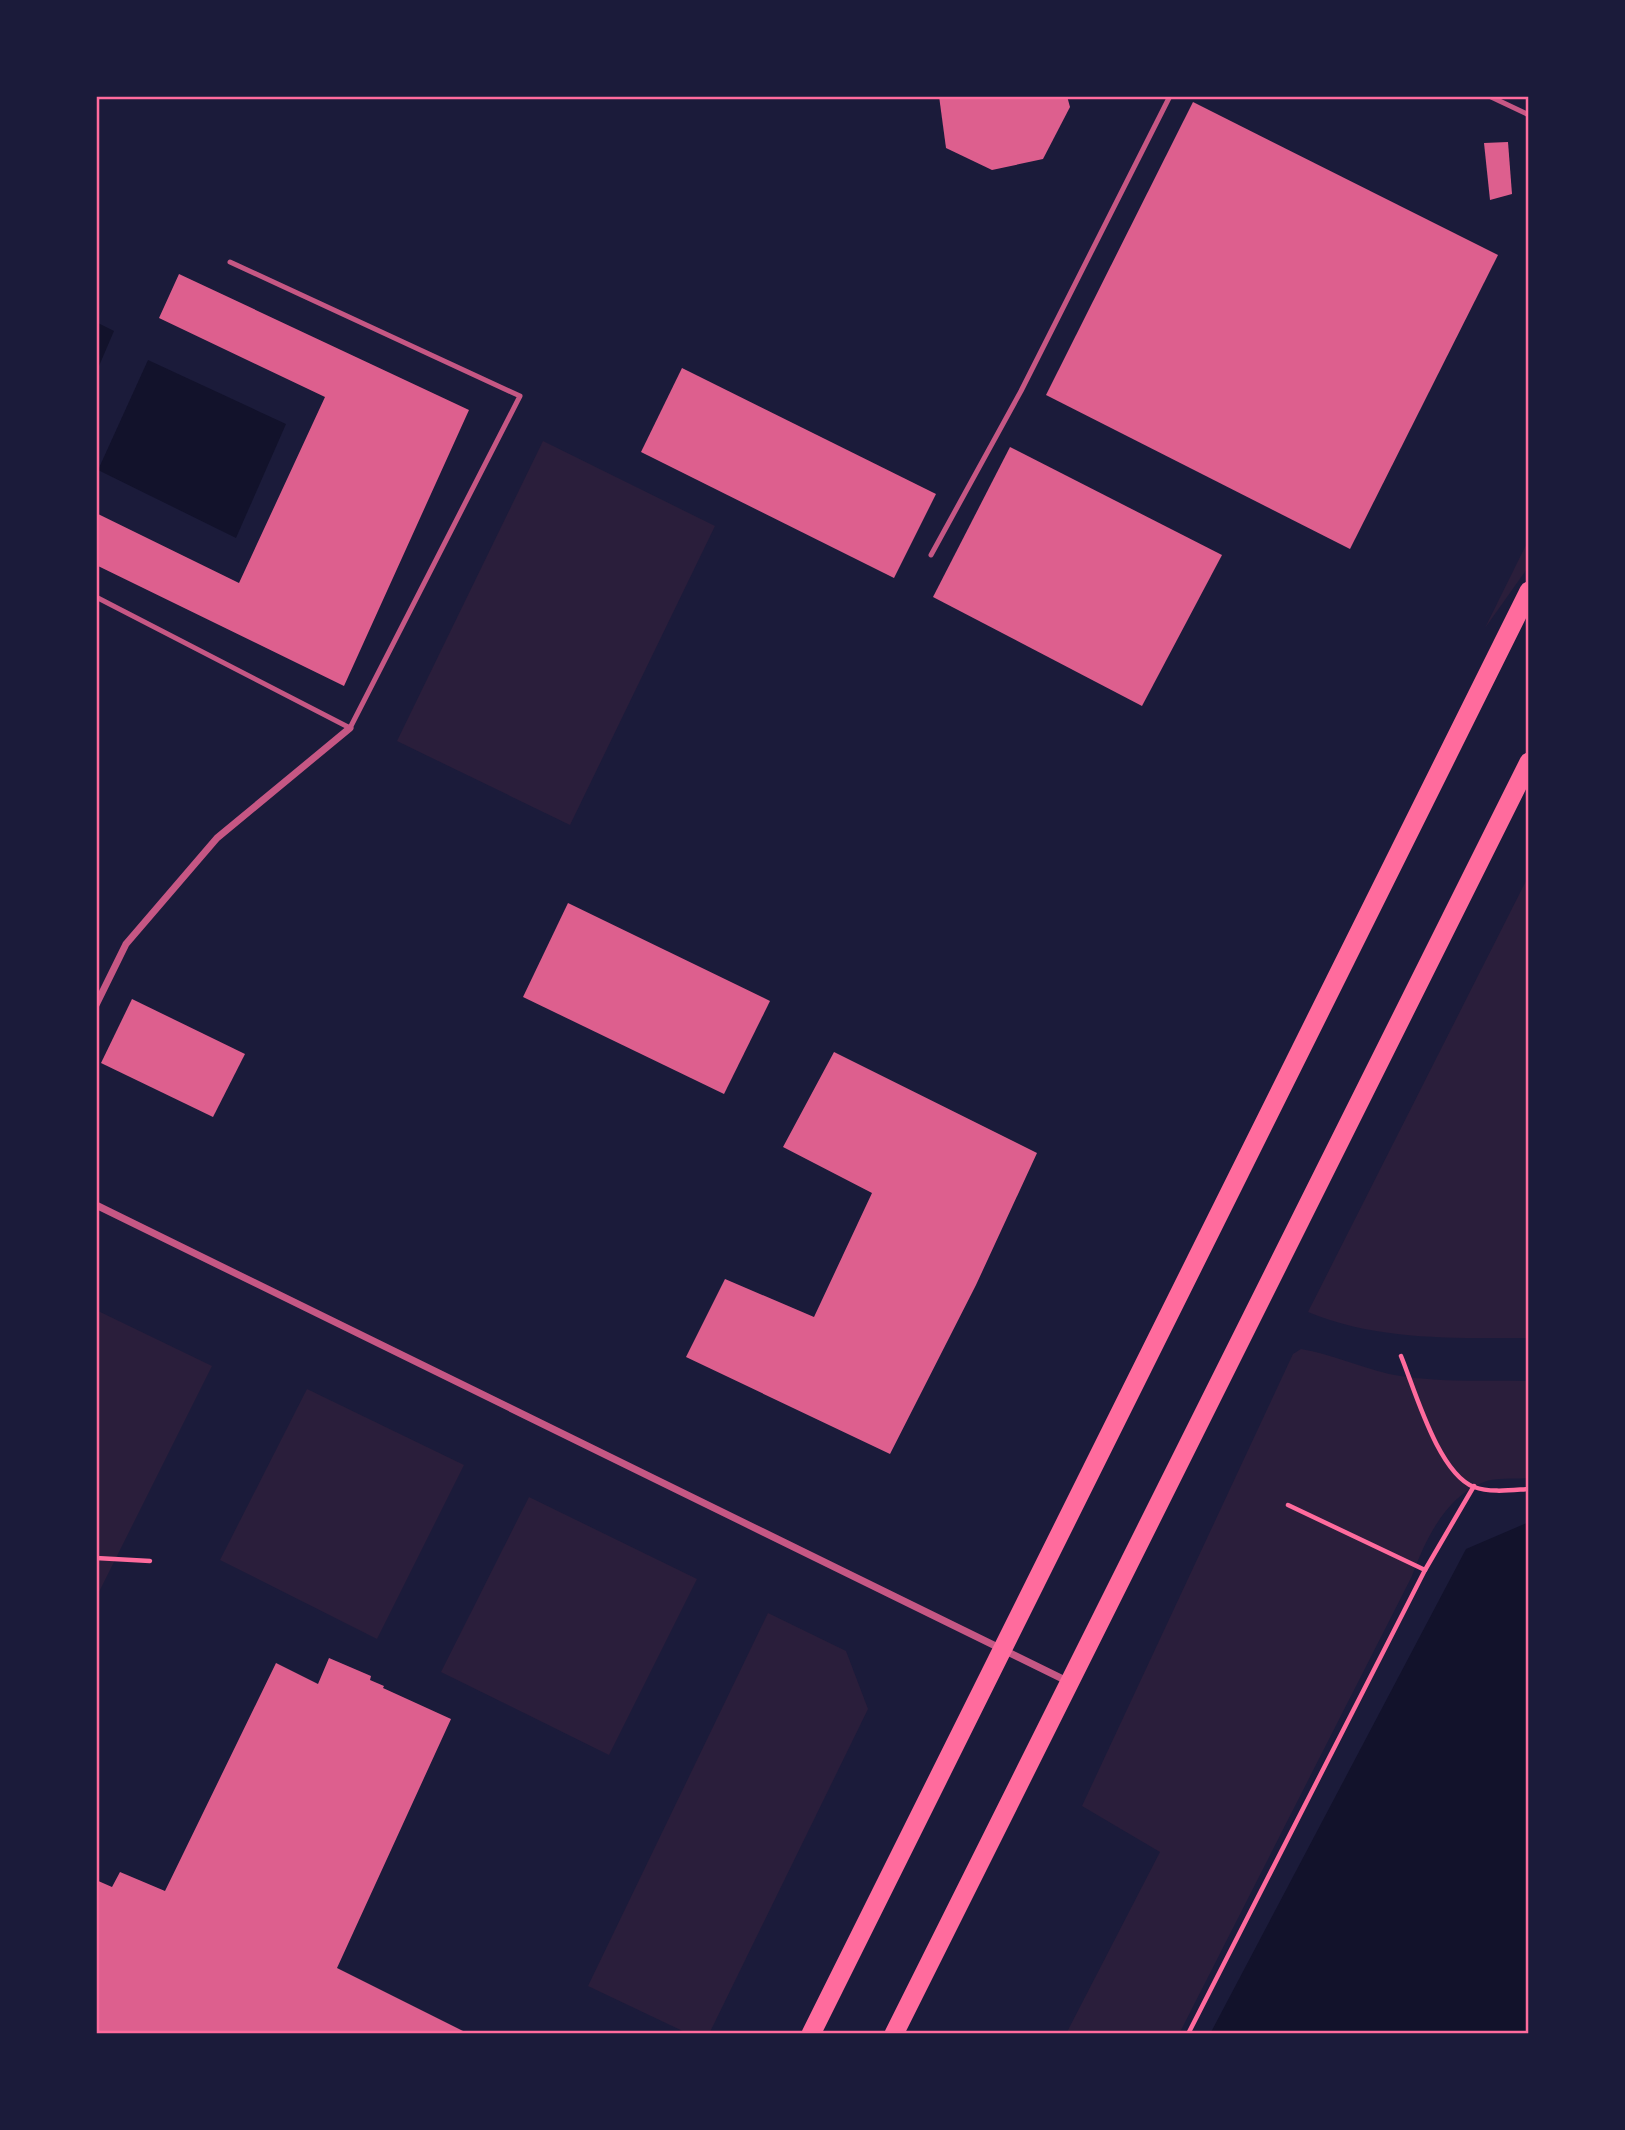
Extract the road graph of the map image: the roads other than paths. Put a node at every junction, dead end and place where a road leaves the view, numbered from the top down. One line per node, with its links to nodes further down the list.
1 (1170, 96): 5 (lane)
2 (1489, 96): 3 (lane)
3 (1529, 115)
4 (230, 262): 8 (lane)
5 (932, 555)
6 (1529, 591): 12 (highway)
7 (96, 597): 8 (lane)
8 (350, 727): 10 (street)
9 (1529, 762): 13 (highway)
10 (96, 1005)
11 (96, 1205): 12 (street)
12 (1002, 1650): 13 (street); 14 (highway)
13 (1069, 1683): 15 (highway)
14 (811, 2034)
15 (894, 2034)

